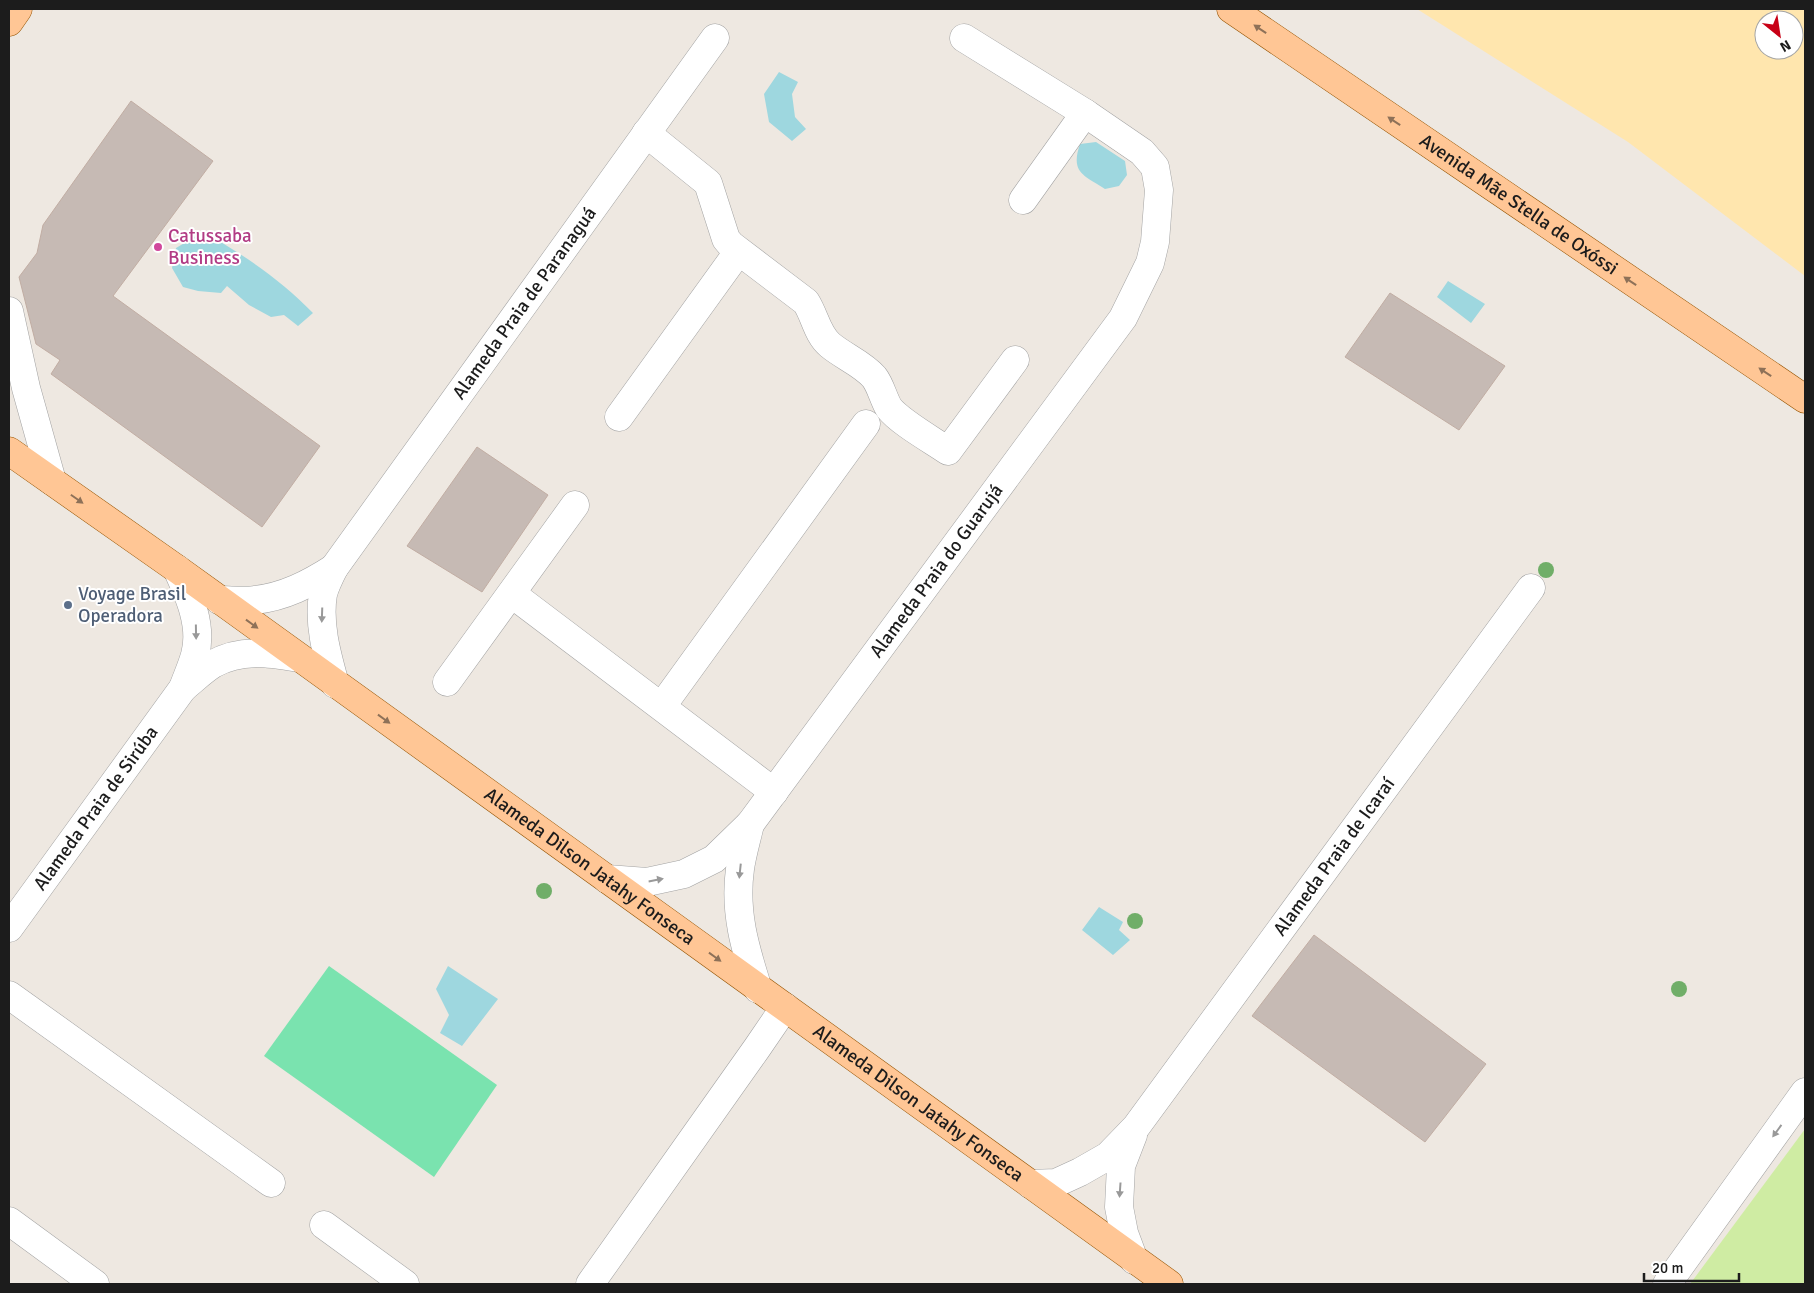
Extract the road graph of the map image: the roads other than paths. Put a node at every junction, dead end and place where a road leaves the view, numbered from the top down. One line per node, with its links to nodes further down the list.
1 (18, 9): 3 (main road)
2 (1231, 9): 12 (main road, Avenida Mãe Stella de Oxóssi, one-way to 2)
3 (9, 22)
4 (715, 38): 7 (street, Alameda Praia de Paranaguá)
5 (964, 38): 6 (street, Alameda Praia do Guarujá)
6 (1085, 114): 8 (street); 28 (street, Alameda Praia do Guarujá)
7 (646, 133): 9 (street); 18 (street, Alameda Praia de Paranaguá)
8 (1023, 200)
9 (738, 252): 11 (street); 13 (street)
10 (9, 311): 16 (street)
11 (1015, 360)
12 (1805, 399)
13 (619, 417)
14 (866, 424): 27 (street)
15 (9, 451): 16 (main road, Alameda Dilson Jatahy Fonseca)
16 (52, 481): 19 (main road, Alameda Dilson Jatahy Fonseca, one-way to 19)
17 (575, 505): 21 (street)
18 (334, 568): 22 (street, Alameda Praia de Paranaguá); 25 (street, Alameda Praia de Paranaguá, one-way to 25)
19 (177, 569): 22 (main road, Alameda Dilson Jatahy Fonseca); 26 (street, Alameda Praia de Sirúba, one-way to 26)
20 (1531, 588): 36 (street, Alameda Praia de Icaraí)
21 (512, 594): 24 (street); 27 (street)
22 (220, 600): 23 (main road, Alameda Dilson Jatahy Fonseca, one-way to 23)
23 (300, 658): 25 (main road, Alameda Dilson Jatahy Fonseca); 26 (street, Alameda Praia de Sirúba)
24 (448, 682)
25 (335, 684): 30 (main road, Alameda Dilson Jatahy Fonseca, one-way to 30)
26 (183, 688): 31 (street, Alameda Praia de Sirúba)
27 (662, 706): 28 (street)
28 (774, 792): 29 (street, Alameda Praia do Guarujá)
29 (750, 824): 30 (street, Alameda Praia do Guarujá, one-way to 29); 32 (street, Alameda Praia do Guarujá, one-way to 32)
30 (607, 879): 32 (main road, Alameda Dilson Jatahy Fonseca, one-way to 32)
31 (9, 928)
32 (758, 989): 34 (main road, Alameda Dilson Jatahy Fonseca)
33 (9, 995): 37 (street)
34 (785, 1007): 38 (main road, Alameda Dilson Jatahy Fonseca); 44 (street)
35 (1805, 1092): 46 (street, one-way to 46)
36 (1136, 1127): 38 (street, Alameda Praia de Icaraí); 41 (street, Alameda Praia de Icaraí, one-way to 41)
37 (271, 1183)
38 (1030, 1184): 41 (main road, Alameda Dilson Jatahy Fonseca)
39 (9, 1221): 42 (street)
40 (324, 1225): 43 (street)
41 (1134, 1260): 45 (main road, Alameda Dilson Jatahy Fonseca)
42 (95, 1284)
43 (405, 1284)
44 (590, 1284)
45 (1169, 1284)
46 (1666, 1284)

